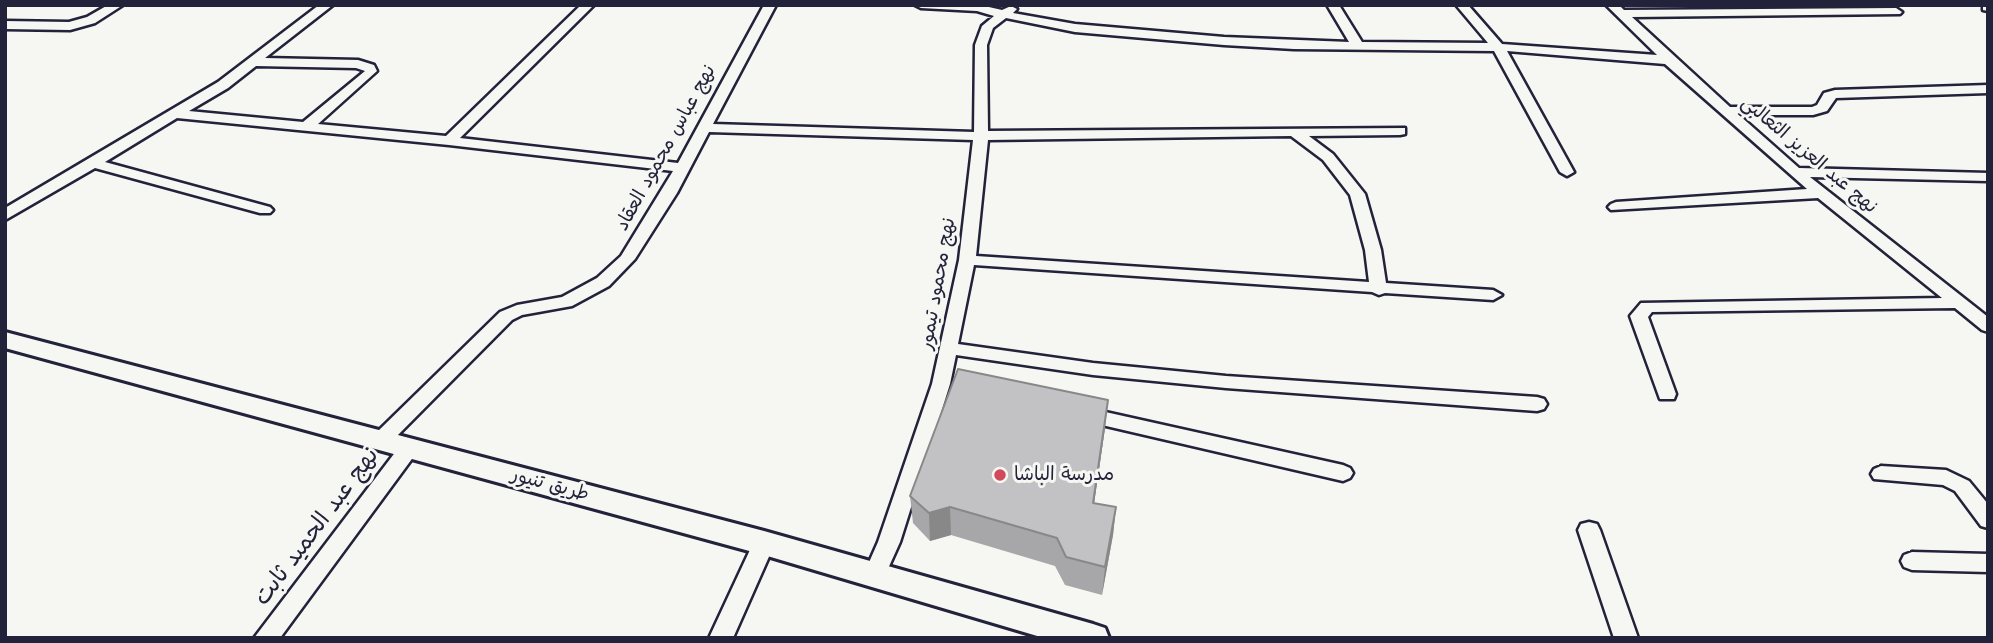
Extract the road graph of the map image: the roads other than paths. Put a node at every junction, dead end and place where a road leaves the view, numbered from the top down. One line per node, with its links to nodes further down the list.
1 (117, 5): 11 (street)
2 (327, 5): 15 (street)
3 (588, 5): 24 (street)
4 (770, 5): 20 (street, نهج عباس محمود العقاد)
5 (921, 5): 8 (street)
6 (1333, 5): 12 (street)
7 (1462, 5): 13 (street)
8 (1011, 10): 12 (street); 23 (street, نهج محمود تيمور)
9 (1617, 10): 10 (street); 14 (street, نهج عبد العزيز الثعالبي)
10 (1896, 12)
11 (5, 25)
12 (1358, 46): 13 (street)
13 (1498, 47): 14 (street); 27 (street)
14 (1668, 60): 17 (street, نهج عبد العزيز الثعالبي)
15 (256, 62): 18 (street); 19 (street)
16 (1988, 89): 17 (street)
17 (1727, 111): 28 (street, نهج عبد العزيز الثعالبي)
18 (175, 114): 19 (street); 25 (street)
19 (307, 126): 24 (street)
20 (703, 128): 23 (street); 26 (street, نهج عباس محمود العقاد)
21 (1400, 131): 22 (street)
22 (1294, 132): 23 (street); 35 (street)
23 (981, 135): 34 (street, نهج محمود تيمور)
24 (449, 141): 26 (street)
25 (94, 163): 32 (street); 33 (street)
26 (682, 168): 44 (street, نهج عباس محمود العقاد)
27 (1567, 172)
28 (1796, 172): 29 (street); 30 (street, نهج عبد العزيز الثعالبي)
29 (1988, 177)
30 (1820, 193): 31 (street); 37 (street, نهج عبد العزيز الثعالبي)
31 (1616, 207)
32 (265, 210)
33 (5, 215)
34 (967, 260): 35 (street); 40 (street, نهج محمود تيمور)
35 (1378, 290): 36 (street)
36 (1493, 295)
37 (1958, 303): 38 (street, نهج عبد العزيز الثعالبي); 41 (street)
38 (1988, 326)
39 (5, 340): 44 (main road, طريق تنيور)
40 (947, 348): 42 (street); 53 (street, نهج محمود تيمور)
41 (1667, 394)
42 (1537, 404)
43 (1061, 409): 46 (street)
44 (382, 439): 45 (main road, طريق تنيور)
45 (411, 447): 50 (main road, طريق تنيور); 54 (street, نهج عبد الحميد ثابت)
46 (1343, 473)
47 (1881, 474): 48 (street)
48 (1988, 520)
49 (1589, 530): 57 (street)
50 (764, 543): 53 (main road, طريق تنيور); 55 (street)
51 (1912, 561): 52 (street)
52 (1988, 563)
53 (874, 576): 56 (main road, طريق تنيور)
54 (266, 638)
55 (722, 638)
56 (1093, 638)
57 (1626, 638)

